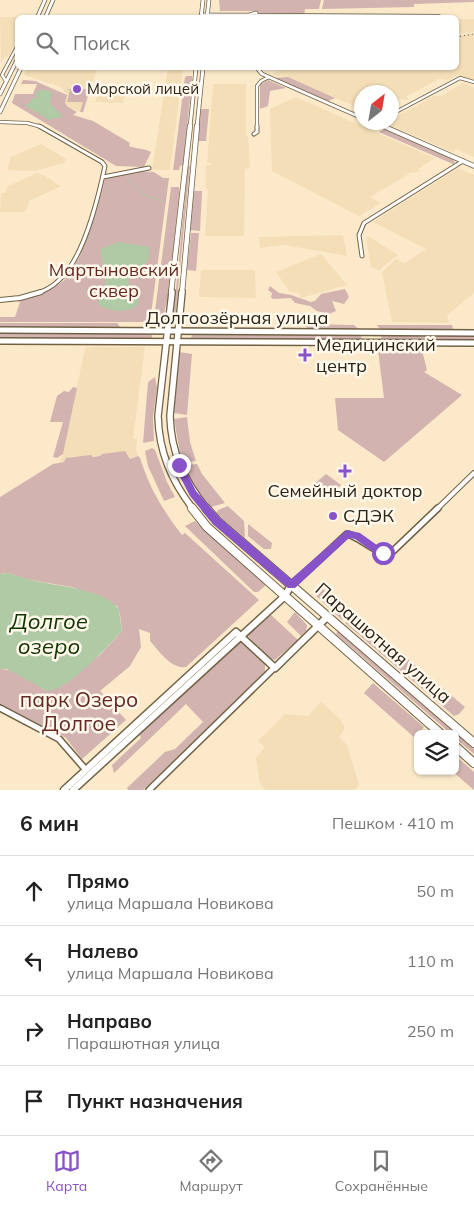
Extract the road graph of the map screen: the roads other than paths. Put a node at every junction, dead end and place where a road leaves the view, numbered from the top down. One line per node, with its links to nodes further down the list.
1 (44, 0): 6 (street)
2 (53, 0): 7 (street)
3 (209, 0): 9 (main road)
4 (201, 1): 8 (main road)
5 (236, 13): 9 (street); 10 (street); 10 (street)
6 (38, 15)
7 (46, 15)
8 (201, 15): 9 (street)
9 (207, 15)
10 (256, 15)
11 (15, 51): 18 (street)
12 (15, 64): 18 (street)
13 (20, 70): 21 (street)
14 (196, 70): 35 (main road, Парашютная улица)
15 (203, 70): 36 (main road, Парашютная улица)
16 (260, 70): 17 (street)
17 (269, 77): 24 (street); 27 (street)
18 (6, 81): 20 (street)
19 (474, 82): 22 (street)
20 (0, 93): 21 (street)
21 (7, 97): 23 (street)
22 (399, 110)
23 (0, 112)
24 (354, 114)
25 (0, 122): 31 (street)
26 (390, 130): 28 (street)
27 (254, 134)
28 (463, 161): 29 (street); 32 (street)
29 (474, 166)
30 (149, 168): 31 (street)
31 (103, 177): 33 (street)
32 (362, 256)
33 (0, 300)
34 (0, 330): 35 (street, Долгоозёрная улица)
35 (168, 331): 36 (street, Долгоозёрная улица); 40 (main road, Парашютная улица)
36 (178, 331): 37 (street, Долгоозёрная улица); 41 (main road, Парашютная улица)
37 (374, 333): 38 (street, Долгоозёрная улица); 42 (street)
38 (474, 333)
39 (0, 341): 40 (street, Долгоозёрная улица)
40 (166, 342): 41 (street, Долгоозёрная улица); 46 (main road, Парашютная улица)
41 (176, 342): 42 (street, Долгоозёрная улица); 45 (main road, Парашютная улица)
42 (376, 343): 43 (street, Долгоозёрная улица)
43 (474, 343)
44 (474, 474): 45 (street)
45 (291, 585): 46 (street); 47 (main road, Парашютная улица)
46 (285, 596): 48 (main road, Парашютная улица); 49 (street)
47 (328, 616): 48 (street); 53 (main road, Парашютная улица)
48 (318, 626): 50 (street); 52 (main road, Парашютная улица)
49 (238, 634): 50 (street); 56 (street)
50 (275, 668): 59 (street)
51 (0, 708): 56 (street)
52 (436, 730)
53 (474, 743)
54 (459, 750): 55 (main road)
55 (474, 763)
56 (88, 772): 57 (street); 58 (street)
57 (64, 790)
58 (74, 790)
59 (149, 790)

